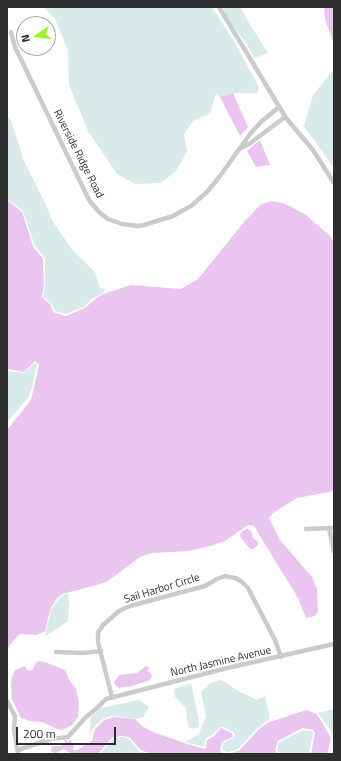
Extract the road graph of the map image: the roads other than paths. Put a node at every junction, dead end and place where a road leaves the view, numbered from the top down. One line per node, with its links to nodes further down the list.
1 (219, 7): 3 (street)
2 (11, 32): 5 (street, Riverside Ridge Road)
3 (279, 107): 4 (street); 5 (street, Riverside Ridge Road)
4 (285, 117): 5 (street, Riverside Ridge Road); 6 (street)
5 (239, 149)
6 (334, 183)
7 (331, 528): 8 (street); 9 (street)
8 (306, 529)
9 (334, 552)
10 (334, 644): 13 (street, North Jasmine Avenue)
11 (101, 651): 12 (street); 13 (street, Sail Harbor Circle); 14 (street, Sail Harbor Circle)
12 (56, 652)
13 (281, 657): 14 (street, North Jasmine Avenue)
14 (112, 697): 16 (street)
15 (7, 701): 16 (street)
16 (18, 752)

